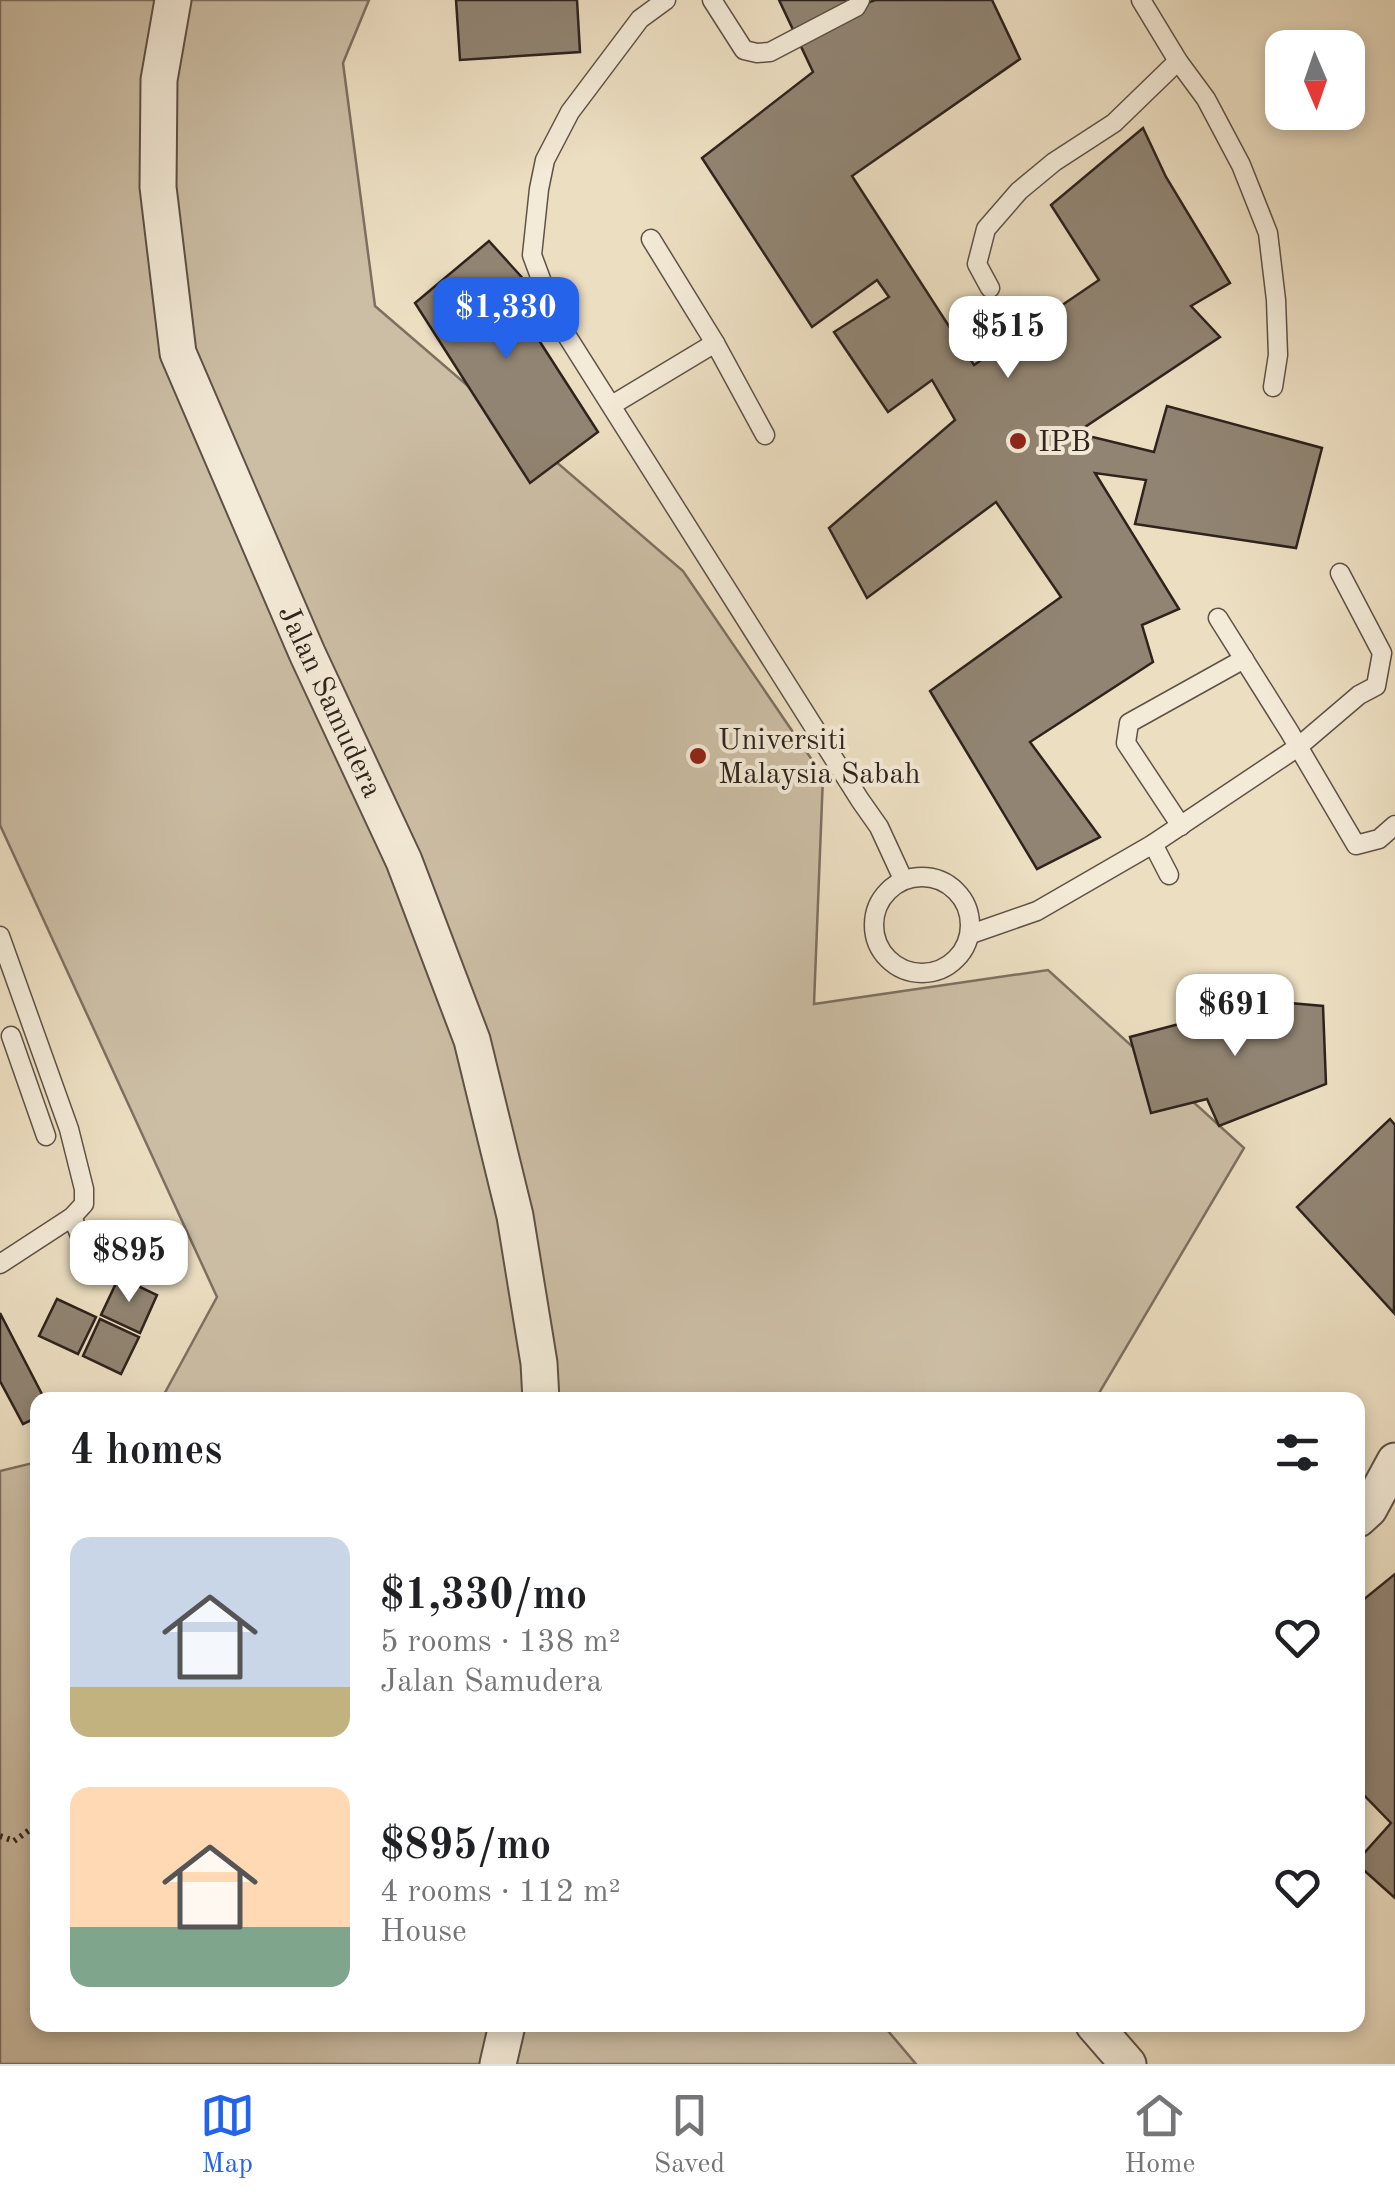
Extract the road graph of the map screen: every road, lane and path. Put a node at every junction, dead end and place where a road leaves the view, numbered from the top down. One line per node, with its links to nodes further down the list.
1 (173, 0): 30 (street, Jalan Samudera)
2 (666, 0): 11 (lane)
3 (712, 0): 4 (lane)
4 (860, 0)
5 (1142, 0): 6 (lane)
6 (1178, 61): 8 (lane); 10 (lane)
7 (650, 240): 9 (lane)
8 (990, 288)
9 (715, 343): 11 (lane); 12 (lane)
10 (1273, 388)
11 (612, 405): 21 (lane)
12 (765, 435)
13 (1340, 572): 16 (lane)
14 (1218, 618): 15 (lane)
15 (1244, 658): 16 (lane); 18 (lane)
16 (1298, 747): 17 (lane); 18 (lane)
17 (1395, 825)
18 (1182, 826): 19 (lane)
19 (1154, 844): 20 (lane); 22 (lane)
20 (1169, 875)
21 (903, 879): 22 (lane); 22 (lane)
22 (971, 934)
23 (0, 936): 24 (lane)
24 (34, 1028): 25 (lane); 26 (lane)
25 (6, 1038): 26 (lane)
26 (69, 1129): 27 (lane)
27 (72, 1217): 28 (lane); 29 (lane)
28 (0, 1264)
29 (96, 1272)
30 (541, 1392)
31 (1395, 1462): 32 (street)
32 (1365, 1516)
33 (30, 1830): 34 (path)
34 (0, 1836)
35 (505, 2032): 37 (street)
36 (1100, 2032): 38 (street)
37 (498, 2064)
38 (1128, 2064)

